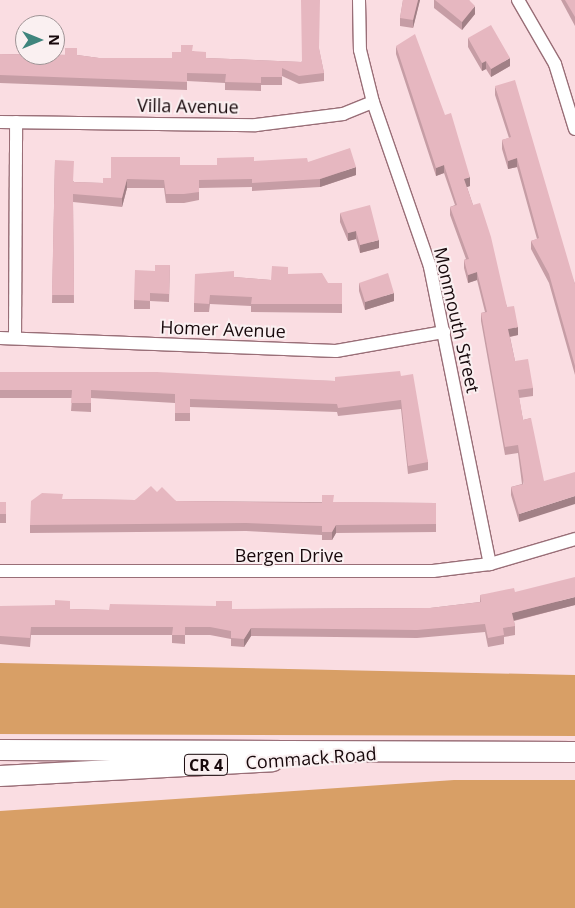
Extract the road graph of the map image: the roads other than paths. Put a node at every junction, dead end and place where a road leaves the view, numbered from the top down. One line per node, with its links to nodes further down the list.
1 (359, 0): 3 (street, Monmouth Street)
2 (518, 0): 6 (street)
3 (373, 102): 5 (street, Villa Avenue); 7 (street, Monmouth Street)
4 (0, 122): 5 (street, Villa Avenue)
5 (16, 122): 9 (street)
6 (575, 128)
7 (444, 332): 9 (street, Homer Avenue); 11 (street, Monmouth Street)
8 (0, 338): 9 (street, Homer Avenue)
9 (15, 338)
10 (575, 540): 11 (street, Bergen Drive)
11 (490, 564): 12 (street, Bergen Drive)
12 (0, 571)
13 (0, 750): 14 (main road, Commack Road / CR 4)
14 (412, 751): 15 (main road, Commack Road / CR 4); 16 (main road, Commack Road / CR 4)
15 (575, 752)
16 (0, 776)

